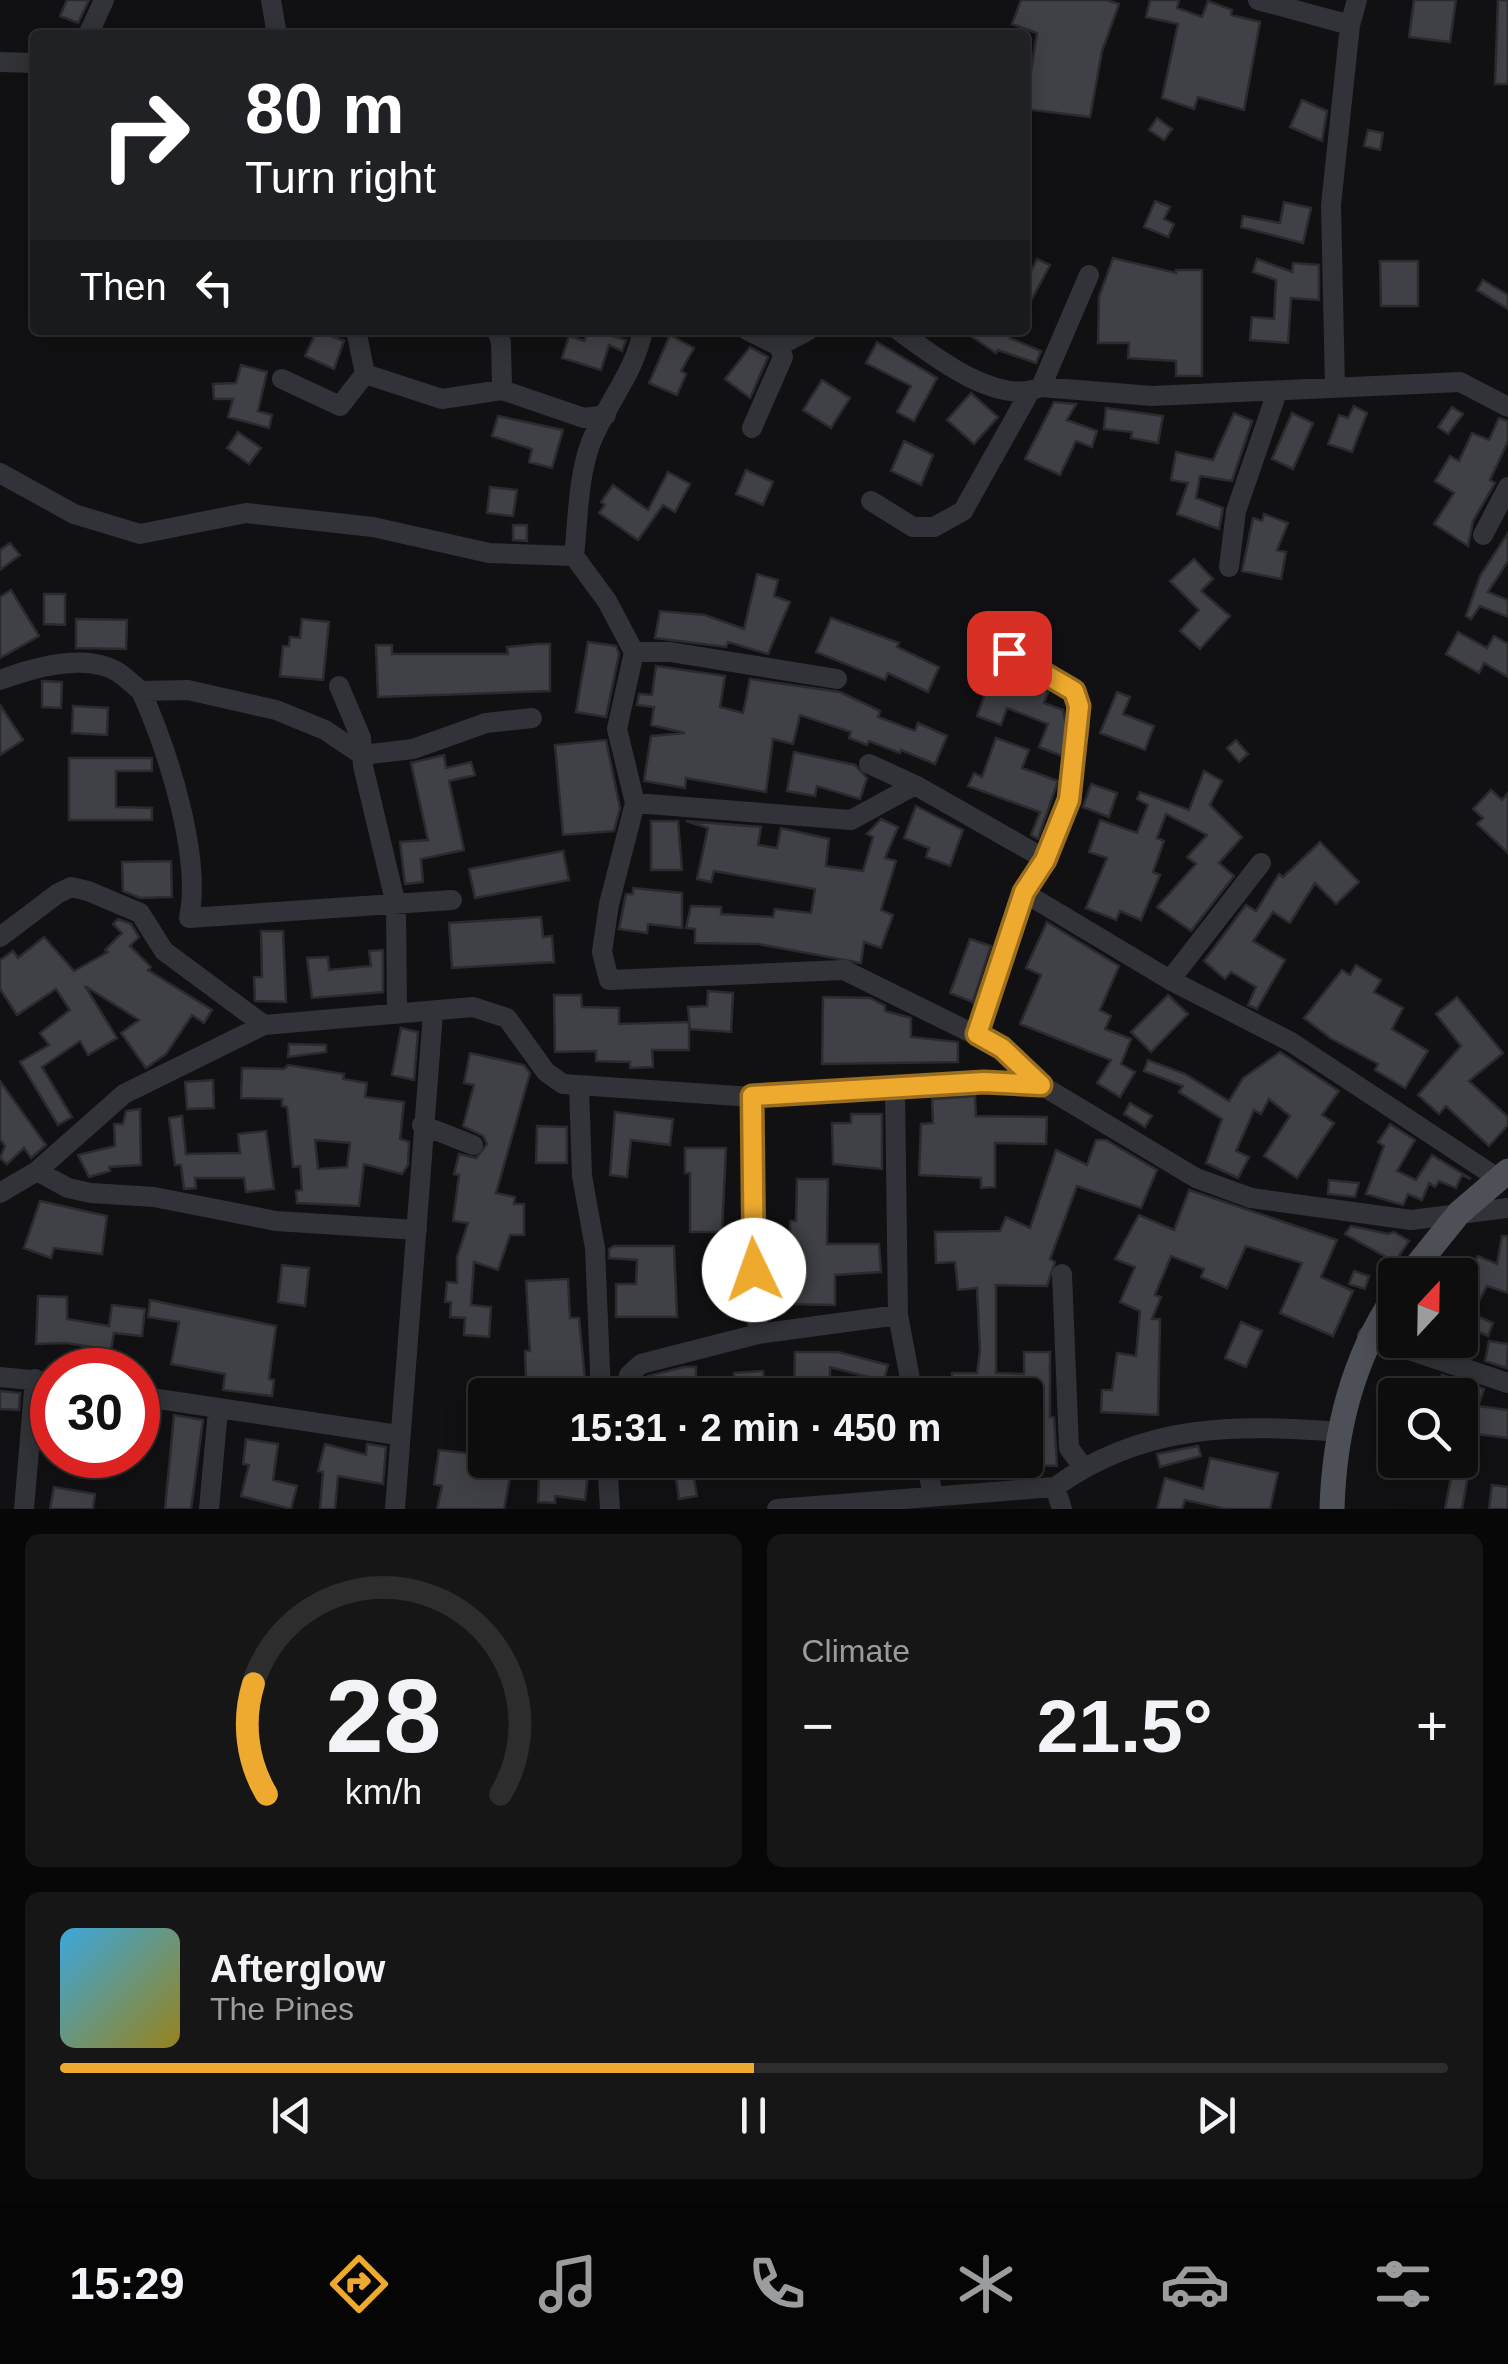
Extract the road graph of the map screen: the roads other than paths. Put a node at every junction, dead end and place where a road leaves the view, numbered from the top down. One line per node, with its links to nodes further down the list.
1 (104, 0): 6 (street)
2 (271, 0): 7 (street)
3 (1258, 0): 5 (street)
4 (1357, 0): 5 (street)
5 (1350, 24): 20 (street)
6 (90, 30)
7 (276, 30)
8 (0, 62): 9 (street)
9 (30, 63)
10 (1088, 274): 22 (street)
11 (357, 335): 18 (street)
12 (499, 335): 21 (street)
13 (642, 335): 26 (street)
14 (758, 335): 17 (street)
15 (800, 335): 17 (street)
16 (906, 335): 22 (street)
17 (779, 346): 27 (street)
18 (365, 374): 19 (street); 21 (street)
19 (282, 379)
20 (1335, 388): 23 (street); 24 (street)
21 (502, 390): 25 (street)
22 (1035, 390): 23 (street); 31 (street)
23 (1277, 392): 34 (street)
24 (1508, 407)
25 (565, 411): 26 (street); 28 (street)
26 (606, 415): 28 (street)
27 (752, 428)
28 (592, 440): 33 (street)
29 (0, 474): 33 (street)
30 (1508, 487): 32 (street)
31 (871, 501)
32 (1483, 534)
33 (574, 556): 35 (street)
34 (1228, 567)
35 (634, 652): 37 (street); 45 (street)
36 (1009, 653): 46 (street)
37 (837, 679)
38 (0, 680): 40 (street)
39 (339, 686): 42 (street)
40 (141, 691): 42 (street); 50 (street)
41 (532, 718): 42 (street)
42 (362, 754): 50 (street)
43 (868, 764): 44 (street)
44 (915, 785): 45 (street); 46 (street)
45 (635, 803): 56 (street)
46 (1045, 860): 48 (street)
47 (1261, 862): 52 (street)
48 (1024, 892): 52 (street); 56 (street)
49 (452, 900): 50 (street)
50 (396, 905): 53 (street)
51 (1, 933): 55 (street)
52 (1170, 980): 64 (street)
53 (397, 1014): 54 (street); 55 (street)
54 (434, 1014): 58 (street); 61 (street)
55 (264, 1025): 63 (street)
56 (977, 1034): 57 (street)
57 (1041, 1085): 59 (street); 67 (street)
58 (579, 1086): 60 (street); 76 (street)
59 (895, 1089): 60 (street); 71 (street)
60 (752, 1096): 73 (street)
61 (422, 1125): 62 (street); 68 (street)
62 (474, 1145)
63 (37, 1170): 65 (street); 68 (street)
64 (1504, 1175): 67 (main road)
65 (0, 1193)
66 (1508, 1208): 67 (street)
67 (1460, 1213): 69 (main road)
68 (417, 1230): 84 (street)
69 (1423, 1258)
70 (1062, 1274): 85 (street)
71 (898, 1315): 73 (street); 78 (street)
72 (1378, 1320): 74 (main road)
73 (758, 1334): 77 (street)
74 (1367, 1336): 80 (street); 83 (main road)
75 (0, 1378): 79 (street)
76 (600, 1378)
77 (628, 1378)
78 (910, 1378)
79 (30, 1379)
80 (1508, 1383)
81 (160, 1400): 82 (street)
82 (218, 1410): 84 (street); 93 (street)
83 (1340, 1432): 85 (street); 91 (main road)
84 (398, 1435): 94 (street)
85 (1082, 1468): 89 (street)
86 (30, 1470): 92 (street)
87 (609, 1478): 95 (street)
88 (930, 1478): 90 (street)
89 (1056, 1487): 90 (street); 97 (street)
90 (933, 1496): 96 (street)
91 (1334, 1507)
92 (24, 1509)
93 (209, 1509)
94 (395, 1509)
95 (610, 1509)
96 (777, 1509)
97 (1062, 1509)

